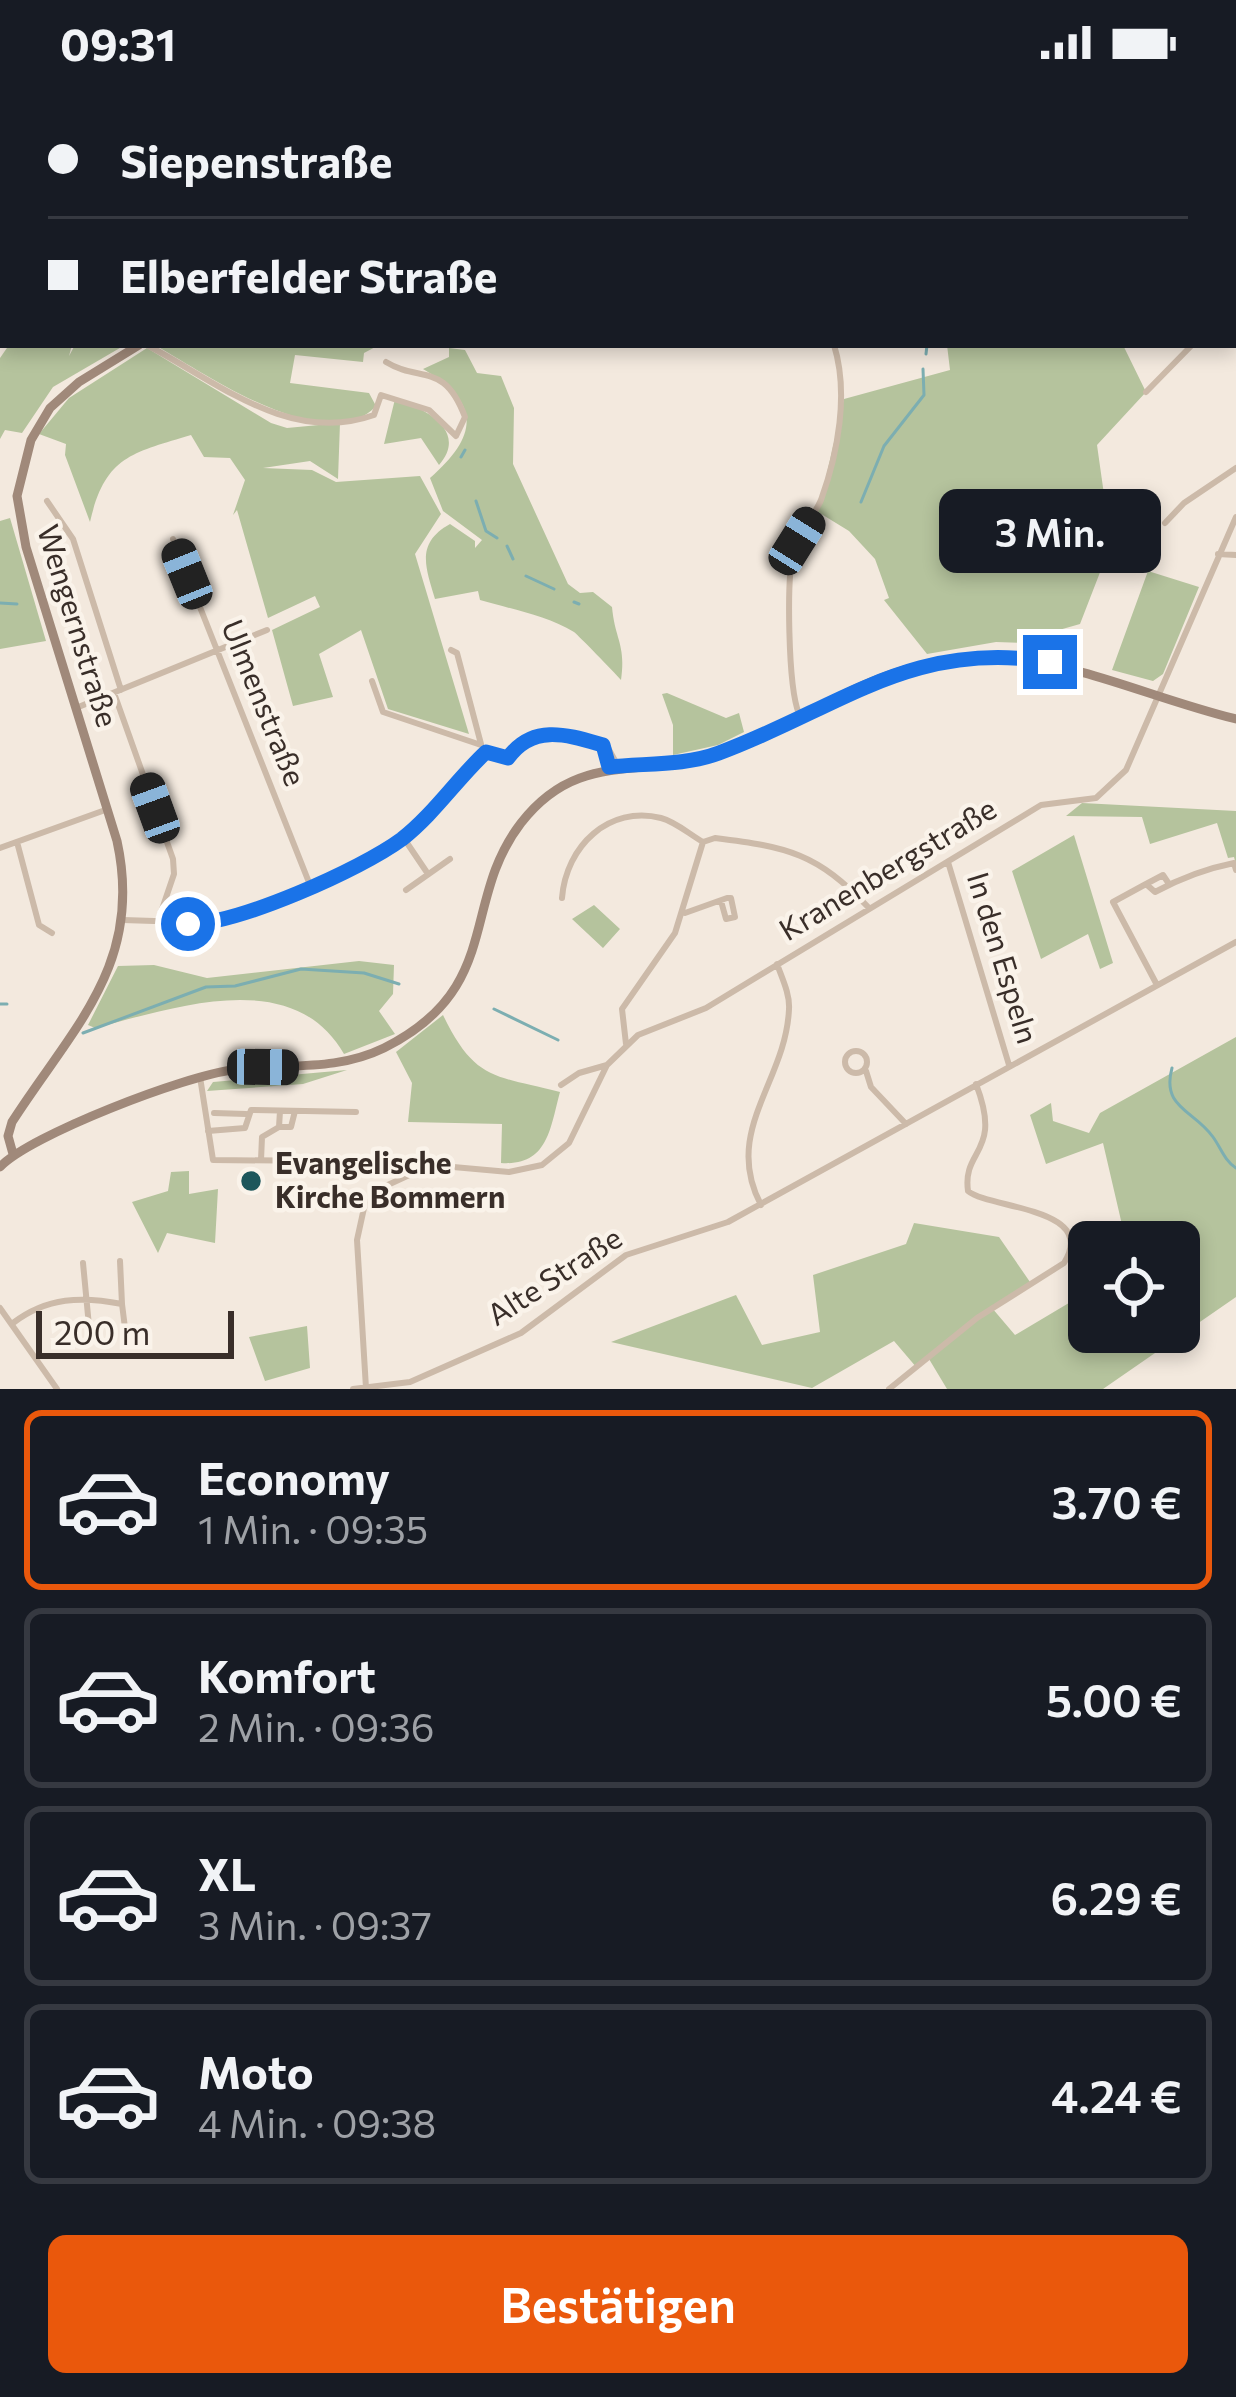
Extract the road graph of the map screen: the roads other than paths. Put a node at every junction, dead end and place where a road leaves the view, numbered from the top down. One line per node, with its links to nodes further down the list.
1 (138, 348): 20 (main road, Wengernstraße)
2 (149, 348): 5 (street)
3 (835, 348): 21 (street)
4 (1189, 348): 6 (street)
5 (386, 362)
6 (1146, 392)
7 (1236, 468): 10 (street)
8 (47, 501): 18 (street)
9 (1236, 517): 12 (street, Kranenbergstraße)
10 (1165, 523)
11 (173, 539): 16 (street, Ulmenstraße)
12 (1218, 554): 13 (street); 19 (street, Kranenbergstraße)
13 (1236, 555)
14 (267, 630): 16 (street)
15 (451, 650): 23 (street)
16 (216, 652): 18 (street); 36 (street, Ulmenstraße)
17 (372, 681): 23 (street)
18 (118, 691): 20 (street); 43 (street)
19 (1158, 694): 21 (main road); 22 (main road); 33 (street, Kranenbergstraße)
20 (76, 709): 27 (main road, Wengernstraße)
21 (799, 714): 25 (main road)
22 (1236, 719)
23 (483, 748): 24 (street); 28 (street)
24 (508, 758): 25 (street); 26 (street)
25 (613, 767): 52 (main road)
26 (503, 773)
27 (108, 809): 29 (street); 42 (main road, Wengernstraße)
28 (403, 837): 35 (street); 36 (street)
29 (17, 842): 31 (street); 44 (street)
30 (703, 842): 38 (street); 40 (street); 41 (street)
31 (0, 848)
32 (450, 859): 35 (street)
33 (948, 862): 40 (street, Kranenbergstraße); 50 (street, In den Espeln)
34 (1236, 870): 47 (street)
35 (428, 874): 37 (street)
36 (310, 885): 43 (street)
37 (406, 890)
38 (562, 898)
39 (721, 901): 41 (street)
40 (869, 909): 46 (street, Kranenbergstraße)
41 (685, 913): 48 (street)
42 (123, 920): 43 (street); 63 (main road, Wengernstraße)
43 (158, 922)
44 (52, 932)
45 (1236, 942): 47 (street, Alte Straße)
46 (777, 964): 48 (street, Kranenbergstraße); 67 (street)
47 (1157, 985): 50 (street, Alte Straße)
48 (626, 1045): 49 (street, Kranenbergstraße)
49 (607, 1065): 54 (street, Kranenbergstraße); 78 (street, Kranenbergstraße)
50 (1010, 1067): 53 (street, Alte Straße)
51 (865, 1070): 60 (street)
52 (200, 1077): 62 (street); 63 (main road)
53 (976, 1084): 60 (street, Alte Straße); 81 (street)
54 (561, 1085)
55 (280, 1111): 56 (street); 59 (street); 61 (street)
56 (295, 1111): 57 (street); 61 (street)
57 (356, 1112)
58 (214, 1113): 59 (street)
59 (246, 1114): 62 (street)
60 (906, 1124): 67 (street, Alte Straße)
61 (279, 1126): 64 (street)
62 (208, 1131): 64 (street)
63 (14, 1154): 66 (main road)
64 (261, 1160): 65 (street)
65 (327, 1161)
66 (0, 1167)
67 (761, 1205): 78 (street, Alte Straße)
68 (120, 1262): 70 (street)
69 (83, 1263): 72 (street)
70 (122, 1294): 71 (street); 73 (street)
71 (110, 1301): 72 (street); 73 (street)
72 (86, 1304): 75 (street); 76 (street)
73 (122, 1304): 77 (street)
74 (0, 1308): 75 (street)
75 (13, 1323): 79 (street)
76 (89, 1326)
77 (124, 1328)
78 (366, 1388): 80 (street, Alte Straße)
79 (57, 1389)
80 (352, 1389)
81 (889, 1389)

